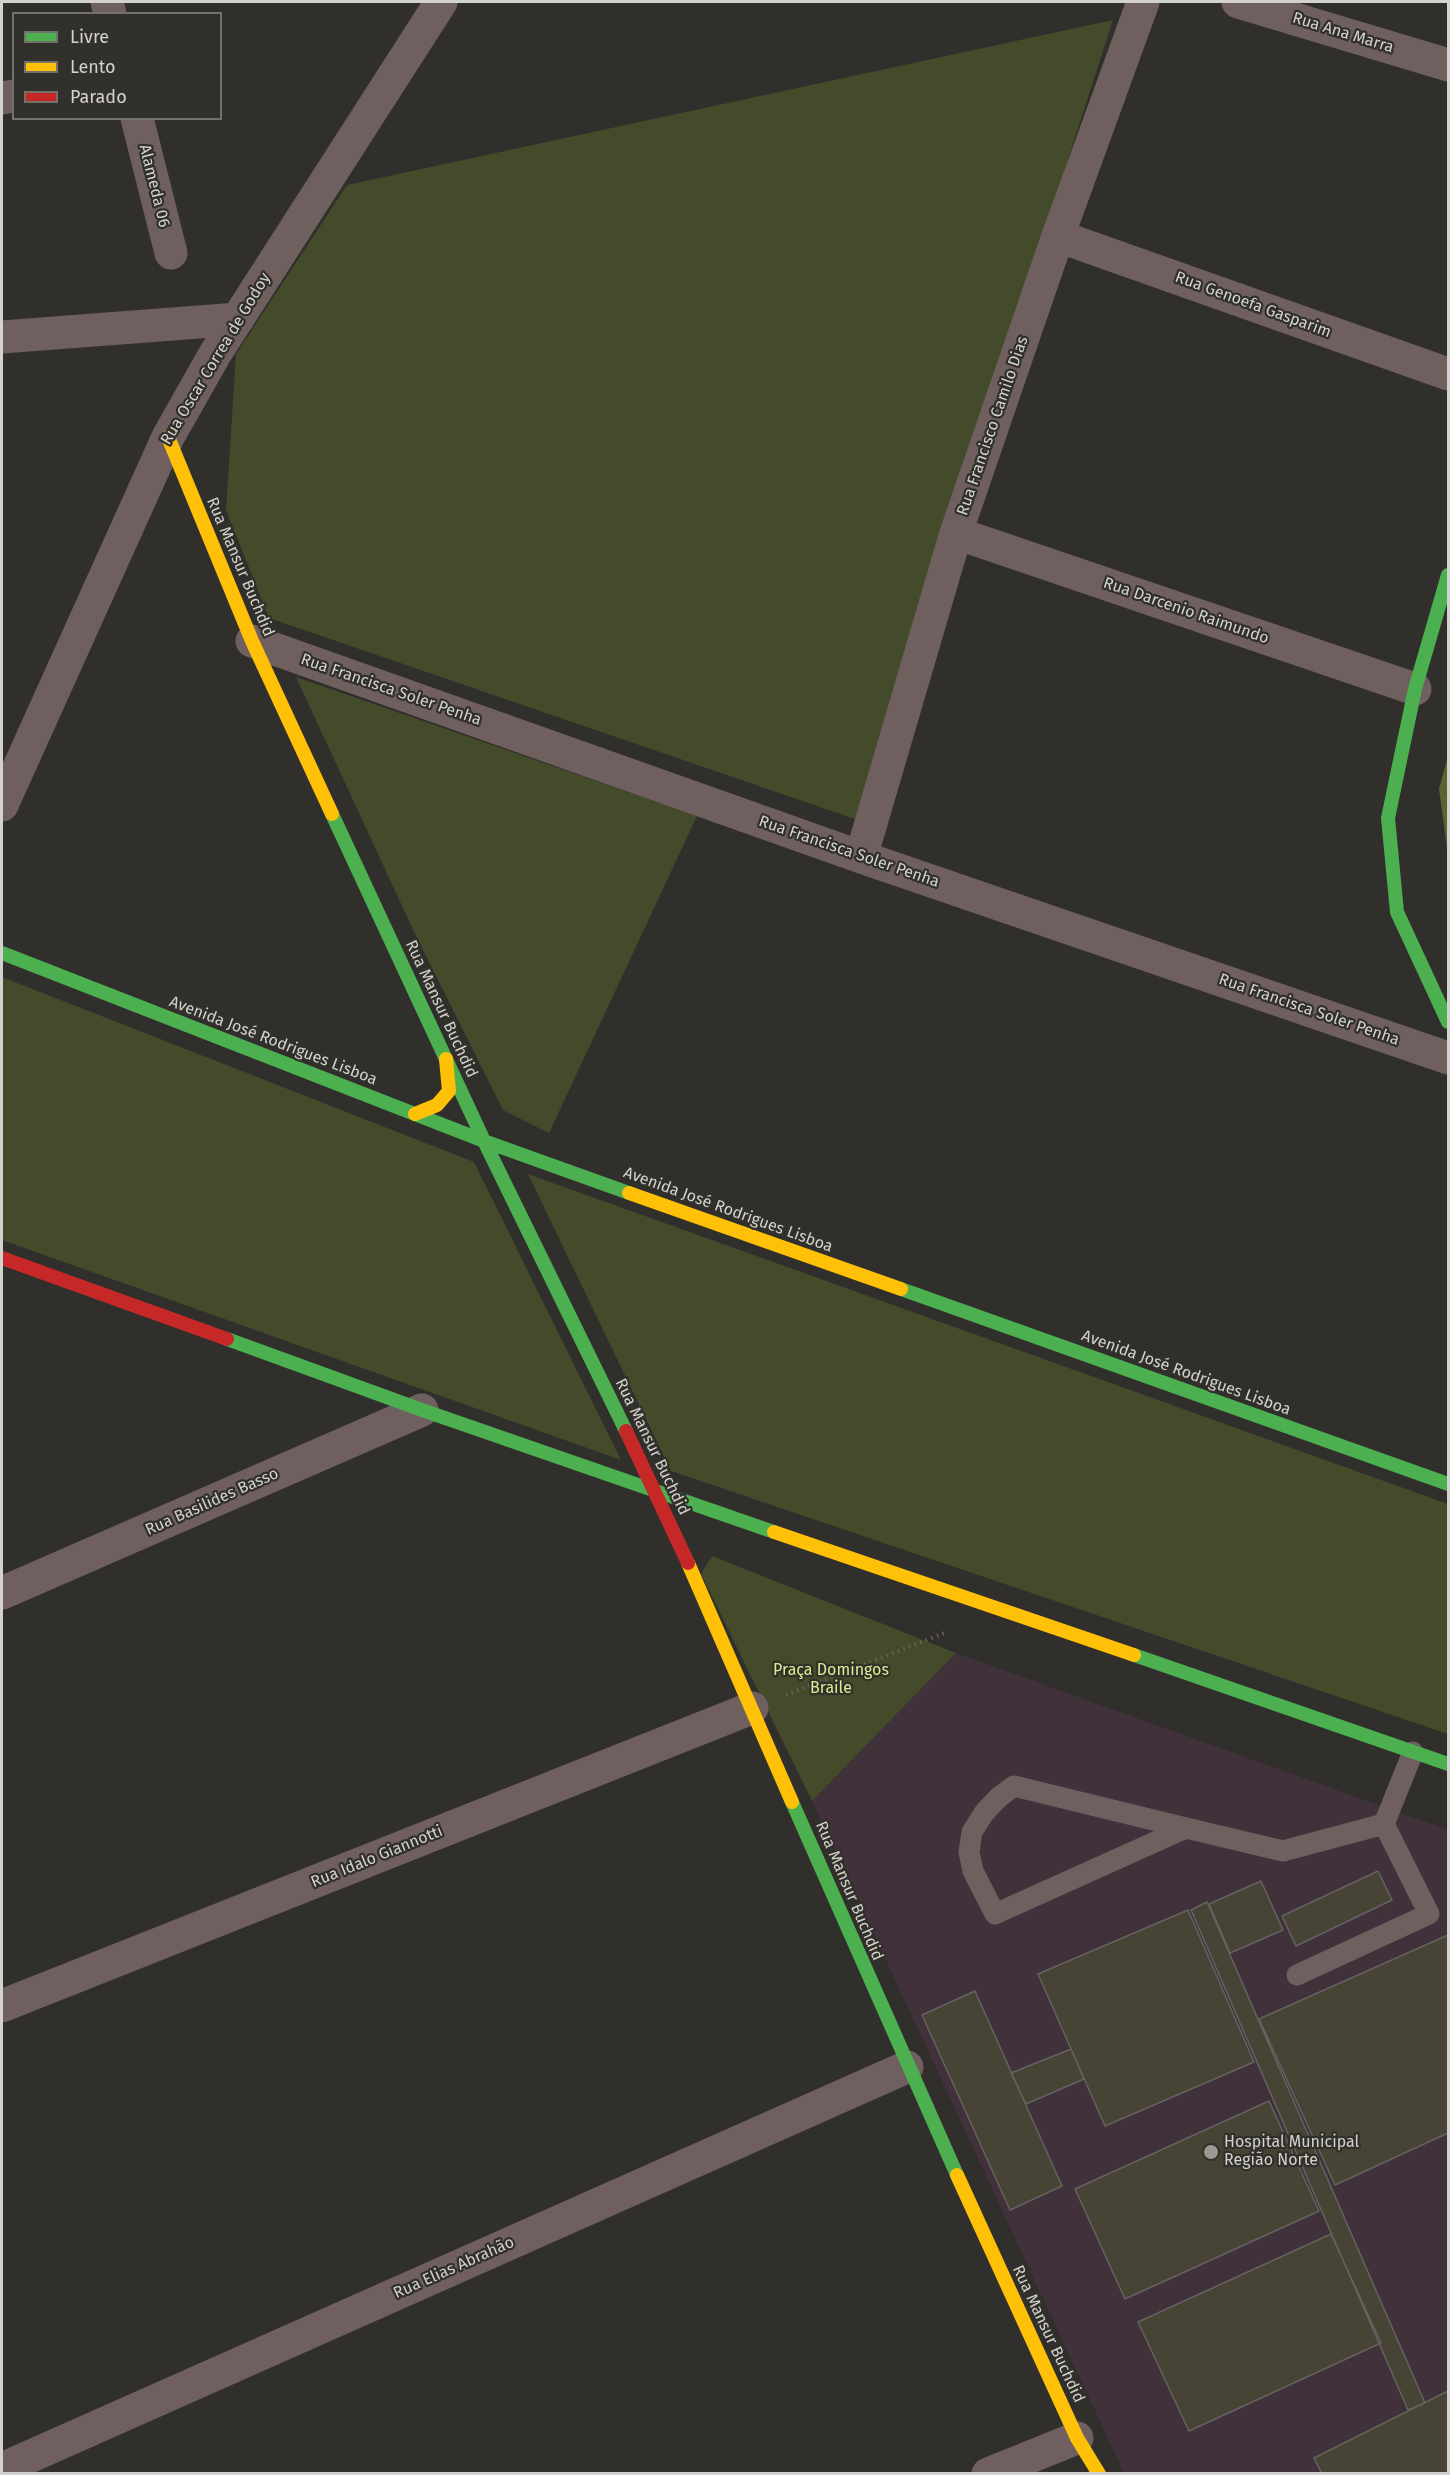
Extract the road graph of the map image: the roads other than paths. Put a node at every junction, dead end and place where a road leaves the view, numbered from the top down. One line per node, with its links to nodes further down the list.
1 (441, 2): 8 (street, Rua Oscar Correa de Godoy)
2 (1143, 2): 6 (street, Rua Francisco Camilo Dias)
3 (1238, 2): 4 (street, Rua Ana Marra)
4 (1449, 66)
5 (137, 120): 7 (street, Alameda 06)
6 (1058, 236): 10 (street, Rua Genoefa Gasparim); 12 (street, Rua Francisco Camilo Dias)
7 (171, 253)
8 (238, 319): 9 (street); 11 (street, Rua Oscar Correa de Godoy)
9 (2, 337)
10 (1449, 374)
11 (168, 437): 14 (main road, Rua Mansur Buchdid); 16 (street, Rua Oscar Correa de Godoy)
12 (956, 533): 15 (street, Rua Darcenio Raimundo); 17 (street, Rua Francisco Camilo Dias)
13 (1449, 575): 15 (main road)
14 (252, 641): 17 (street, Rua Francisca Soler Penha); 21 (main road, Rua Mansur Buchdid)
15 (1415, 689): 19 (main road)
16 (2, 805)
17 (861, 857): 20 (street, Rua Francisca Soler Penha)
18 (2, 953): 22 (main road, Avenida José Rodrigues Lisboa)
19 (1449, 1022)
20 (1449, 1058)
21 (446, 1059): 22 (main road); 23 (main road, Rua Mansur Buchdid)
22 (415, 1114): 23 (main road, Avenida José Rodrigues Lisboa)
23 (484, 1141): 26 (main road, Avenida José Rodrigues Lisboa); 27 (main road, Rua Mansur Buchdid)
24 (2, 1258): 25 (main road)
25 (422, 1410): 27 (main road); 28 (street, Rua Basilides Basso)
26 (1449, 1484)
27 (656, 1491): 29 (main road, Rua Mansur Buchdid); 30 (main road)
28 (2, 1593)
29 (752, 1708): 35 (street, Rua Idalo Giannotti); 36 (main road, Rua Mansur Buchdid)
30 (1413, 1752): 31 (main road); 32 (lane)
31 (1449, 1764)
32 (1384, 1824): 33 (lane); 34 (lane)
33 (1186, 1828): 33 (lane)
34 (1297, 1975)
35 (2, 2006)
36 (907, 2067): 37 (main road, Rua Mansur Buchdid); 38 (street, Rua Elias Abrahão)
37 (1077, 2438): 39 (street); 40 (main road, Rua Mansur Buchdid)
38 (2, 2469)
39 (988, 2474)
40 (1099, 2474)

